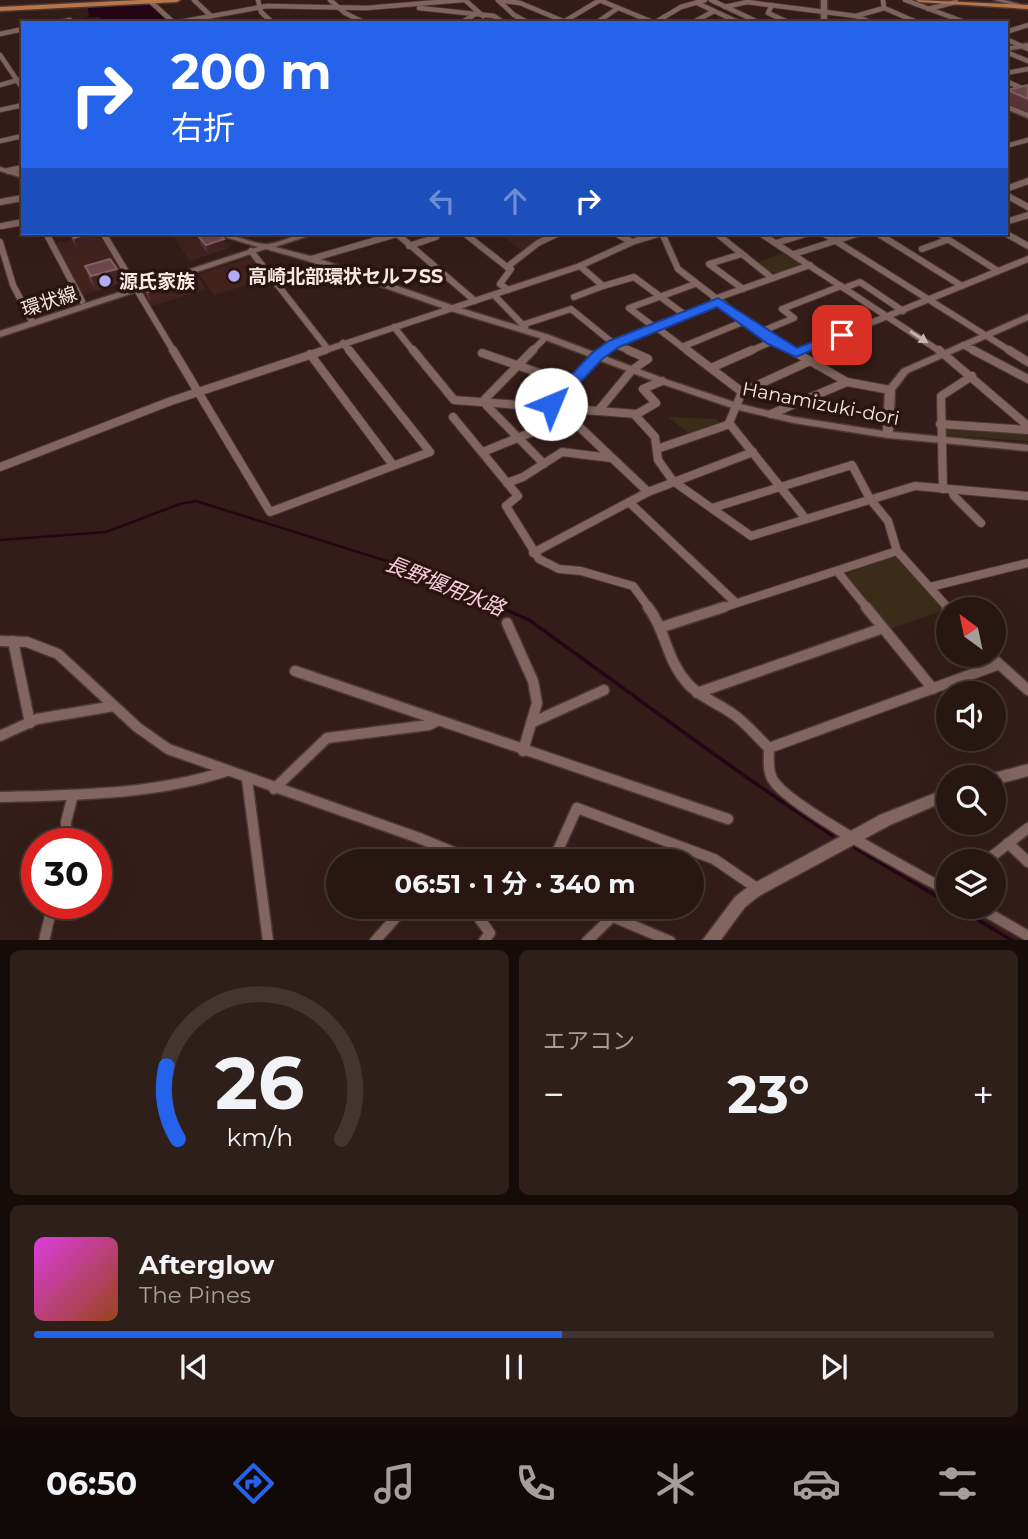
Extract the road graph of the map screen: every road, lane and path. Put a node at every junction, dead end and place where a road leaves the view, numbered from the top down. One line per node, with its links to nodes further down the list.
1 (177, 0): 15 (main road)
2 (194, 0): 34 (street)
3 (258, 0): 21 (street)
4 (275, 0): 19 (street)
5 (330, 0): 24 (street)
6 (464, 0): 20 (street); 35 (street)
7 (498, 0): 44 (street); 45 (street)
8 (600, 0): 25 (street); 46 (street)
9 (708, 0): 17 (street); 22 (street)
10 (824, 0): 30 (street)
11 (883, 0): 26 (street)
12 (905, 0): 28 (street)
13 (919, 0): 16 (main road)
14 (997, 0): 23 (street)
15 (150, 1): 27 (main road); 38 (street)
16 (956, 2): 23 (main road); 28 (street)
17 (697, 3): 29 (street); 49 (street)
18 (772, 5): 22 (street); 30 (street); 54 (street)
19 (267, 6): 21 (street); 24 (street)
20 (407, 6): 24 (street); 32 (street)
21 (260, 7): 34 (street); 40 (street)
22 (725, 7): 31 (street)
23 (1025, 7)
24 (340, 8): 41 (street)
25 (618, 8): 47 (street); 48 (street)
26 (884, 8): 36 (street); 57 (street)
27 (0, 9)
28 (927, 10): 58 (street)
29 (714, 11): 33 (street); 37 (street)
30 (823, 11): 36 (street); 55 (street)
31 (736, 12): 33 (street); 53 (street)
32 (474, 15): 35 (street); 42 (street)
33 (723, 15): 52 (street)
34 (211, 16): 39 (street)
35 (483, 16): 43 (street)
36 (856, 16): 56 (street)
37 (699, 19): 50 (street); 51 (street)
38 (172, 21)
39 (185, 21)
40 (270, 21)
41 (362, 21)
42 (464, 21)
43 (502, 21)
44 (525, 21)
45 (565, 21)
46 (568, 21)
47 (598, 21)
48 (649, 21)
49 (657, 21)
50 (696, 21)
51 (703, 21)
52 (736, 21)
53 (756, 21)
54 (786, 21)
55 (824, 21)
56 (867, 21)
57 (914, 21)
58 (961, 21)
59 (1028, 25): 61 (street)
60 (21, 29): 62 (street)
61 (1008, 31)
62 (0, 34)
63 (1008, 40): 64 (street)
64 (1027, 47): 65 (street)
65 (1008, 51)
66 (1008, 52): 68 (street)
67 (0, 55): 71 (street)
68 (1028, 61)
69 (1028, 69): 70 (street)
70 (1008, 74)
71 (18, 80): 73 (street); 74 (street)
72 (1008, 82): 75 (street)
73 (0, 85)
74 (21, 85)
75 (1028, 91): 76 (street)
76 (1017, 93)
77 (21, 105): 79 (street)
78 (1008, 107): 80 (street)
79 (0, 110)
80 (1016, 111): 81 (street); 82 (street)
81 (1008, 113)
82 (1028, 116)
83 (21, 138): 85 (street)
84 (1028, 140): 86 (street)
85 (0, 141)
86 (1008, 145)
87 (4, 170): 88 (street)
88 (21, 175)
89 (1008, 179): 91 (street)
90 (1028, 181): 91 (street)
91 (1018, 185): 92 (street)
92 (1008, 188)
93 (1008, 196): 96 (street)
94 (21, 198): 95 (street)
95 (0, 202)
96 (1028, 207)
97 (1028, 215): 98 (street)
98 (1008, 221)
99 (21, 222): 100 (street)
100 (1, 226)
101 (47, 235): 153 (street)
102 (104, 235): 142 (street)
103 (221, 235): 130 (street, Hanamizuki-dori)
104 (284, 235): 130 (street, 環状線)
105 (302, 235): 127 (street)
106 (390, 235): 134 (street)
107 (399, 235): 128 (street)
108 (434, 235): 128 (street)
109 (467, 235): 138 (street)
110 (555, 235): 138 (street)
111 (619, 235): 125 (street)
112 (655, 235): 125 (street)
113 (663, 235): 141 (street)
114 (718, 235): 132 (street)
115 (763, 235): 126 (street)
116 (802, 235): 126 (street)
117 (826, 235): 123 (street)
118 (854, 235): 123 (street)
119 (880, 235): 144 (street)
120 (941, 235): 122 (street)
121 (1008, 235): 129 (street)
122 (947, 240): 131 (street); 139 (street)
123 (836, 241): 133 (street); 151 (street)
124 (0, 242): 160 (street)
125 (632, 242): 137 (street)
126 (776, 243): 133 (street)
127 (267, 246): 130 (street, Hanamizuki-dori); 134 (street, Hanamizuki-dori)
128 (409, 246): 154 (street)
129 (1028, 246)
130 (253, 247): 142 (street, 環状線); 175 (street)
131 (922, 249)
132 (742, 254): 140 (street); 146 (street)
133 (794, 254): 136 (street)
134 (311, 259): 155 (street, Hanamizuki-dori)
135 (1028, 259): 139 (street)
136 (810, 265): 140 (street); 145 (street)
137 (580, 266): 143 (street); 147 (street)
138 (507, 267): 147 (street)
139 (998, 271): 144 (street)
140 (772, 278): 146 (street)
141 (695, 284): 149 (street); 152 (street)
142 (135, 286): 153 (street, 環状線); 160 (street, 環状線); 192 (street)
143 (603, 286): 149 (street); 150 (street)
144 (962, 286): 151 (street)
145 (843, 287): 156 (street); 158 (street); 166 (street)
146 (743, 289): 152 (street)
147 (508, 290): 148 (street)
148 (494, 295): 154 (street); 163 (street)
149 (660, 296): 157 (street); 164 (street)
150 (574, 297)
151 (928, 299): 156 (street); 168 (street)
152 (716, 300): 157 (street); 161 (street)
153 (82, 301): 160 (street, 環状線)
154 (475, 301): 155 (street)
155 (454, 309): 162 (street); 163 (street, Hanamizuki-dori)
156 (903, 311): 158 (street)
157 (685, 315): 164 (street)
158 (889, 317): 177 (street); 178 (street, one-way to 178)
159 (1028, 317): 168 (street)
160 (31, 321): 165 (street, 環状線); 167 (street, 環状線)
161 (745, 321): 166 (street); 174 (street)
162 (394, 327): 171 (street); 194 (street)
163 (525, 327): 169 (street, Hanamizuki-dori); 172 (street)
164 (655, 327): 172 (street); 174 (street)
165 (0, 328)
166 (760, 332): 170 (street)
167 (0, 334)
168 (985, 335): 173 (street); 182 (street)
169 (546, 337): 180 (street, Hanamizuki-dori); 183 (street)
170 (773, 341): 177 (street); 184 (street)
171 (343, 343): 175 (street); 215 (street)
172 (614, 344): 180 (street); 185 (street)
173 (963, 345): 178 (street); 187 (street)
174 (682, 347): 184 (street)
175 (327, 348): 179 (street)
176 (482, 353): 183 (street)
177 (796, 353): 181 (street)
178 (943, 353): 186 (street); 191 (street)
179 (310, 354): 192 (street); 215 (street)
180 (597, 356): 185 (street, Hanamizuki-dori); 190 (street)
181 (810, 361): 189 (street); 193 (street)
182 (1028, 362)
183 (517, 366): 190 (street); 194 (street)
184 (711, 368): 193 (street)
185 (632, 370): 188 (street, Hanamizuki-dori); 198 (street)
186 (972, 376): 204 (street); 205 (street)
187 (1028, 379)
188 (662, 381): 196 (street, Hanamizuki-dori); 199 (street)
189 (847, 382): 191 (street); 200 (street)
190 (571, 384): 195 (street)
191 (890, 390): 206 (street)
192 (198, 392): 215 (street); 216 (street)
193 (742, 392): 196 (street)
194 (485, 402): 195 (street); 207 (street)
195 (550, 406): 197 (street)
196 (736, 406): 200 (street, Hanamizuki-dori); 203 (street)
197 (562, 407): 198 (street); 202 (street)
198 (599, 410): 199 (street)
199 (634, 414): 210 (street)
200 (771, 414): 206 (street, Hanamizuki-dori)
201 (453, 417): 211 (street)
202 (569, 417): 207 (street); 213 (street)
203 (730, 424): 210 (street); 212 (street)
204 (940, 424): 205 (street); 208 (street)
205 (1028, 428)
206 (888, 435): 208 (street, Hanamizuki-dori)
207 (519, 438): 211 (street); 214 (street)
208 (940, 441): 209 (street, Hanamizuki-dori); 220 (street)
209 (1028, 448)
210 (657, 449): 217 (street)
211 (482, 452): 218 (street)
212 (753, 452): 217 (street); 219 (street)
213 (611, 458): 214 (street); 221 (street)
214 (544, 464): 218 (street)
215 (393, 465)
216 (0, 467)
217 (673, 481): 221 (street); 225 (street)
218 (507, 482): 229 (street)
219 (781, 487): 223 (street); 225 (street); 226 (street)
220 (947, 489): 222 (street); 223 (street); 227 (street)
221 (648, 492): 224 (street)
222 (1028, 496)
223 (870, 499): 226 (street); 228 (street)
224 (630, 503): 229 (street); 234 (street)
225 (712, 508): 226 (street)
226 (806, 519)
227 (981, 523)
228 (897, 551): 231 (street); 232 (street)
229 (533, 553): 236 (street)
230 (1028, 563): 232 (street)
231 (837, 571): 234 (street); 237 (street)
232 (930, 587): 233 (street)
233 (939, 597)
234 (736, 603): 236 (street)
235 (507, 623): 250 (street)
236 (662, 627): 246 (street)
237 (883, 628): 243 (street); 246 (street)
238 (0, 641): 239 (street)
239 (13, 641): 247 (street); 249 (street)
240 (993, 667): 243 (street)
241 (1000, 667): 245 (street)
242 (295, 671): 248 (street)
243 (933, 689): 252 (street)
244 (604, 690): 250 (street)
245 (1028, 690)
246 (697, 693): 252 (street)
247 (114, 706): 249 (street); 254 (street)
248 (437, 721): 253 (street); 258 (street)
249 (30, 723): 251 (street)
250 (531, 723): 253 (street)
251 (0, 736)
252 (769, 748): 265 (street)
253 (523, 751): 262 (street)
254 (227, 771): 257 (street); 259 (street)
255 (1026, 773): 256 (street)
256 (1006, 777)
257 (247, 779): 258 (street); 283 (street)
258 (274, 789): 267 (street)
259 (73, 795): 260 (street); 263 (street)
260 (0, 797)
261 (936, 799): 265 (street)
262 (728, 819)
263 (66, 828)
264 (1028, 828): 266 (street)
265 (855, 836): 273 (street); 274 (street)
266 (1008, 844): 270 (street); 272 (street)
267 (444, 849)
268 (558, 849): 269 (street)
269 (687, 849)
270 (1002, 849)
271 (704, 855): 274 (street)
272 (1028, 862)
273 (936, 884)
274 (758, 889): 288 (street)
275 (49, 919): 282 (street)
276 (394, 919): 284 (street)
277 (480, 919): 285 (street)
278 (610, 919): 286 (street)
279 (617, 919): 287 (street)
280 (999, 919): 281 (street)
281 (1028, 936)
282 (44, 940)
283 (268, 940)
284 (375, 940)
285 (484, 940)
286 (587, 940)
287 (670, 940)
288 (710, 940)

